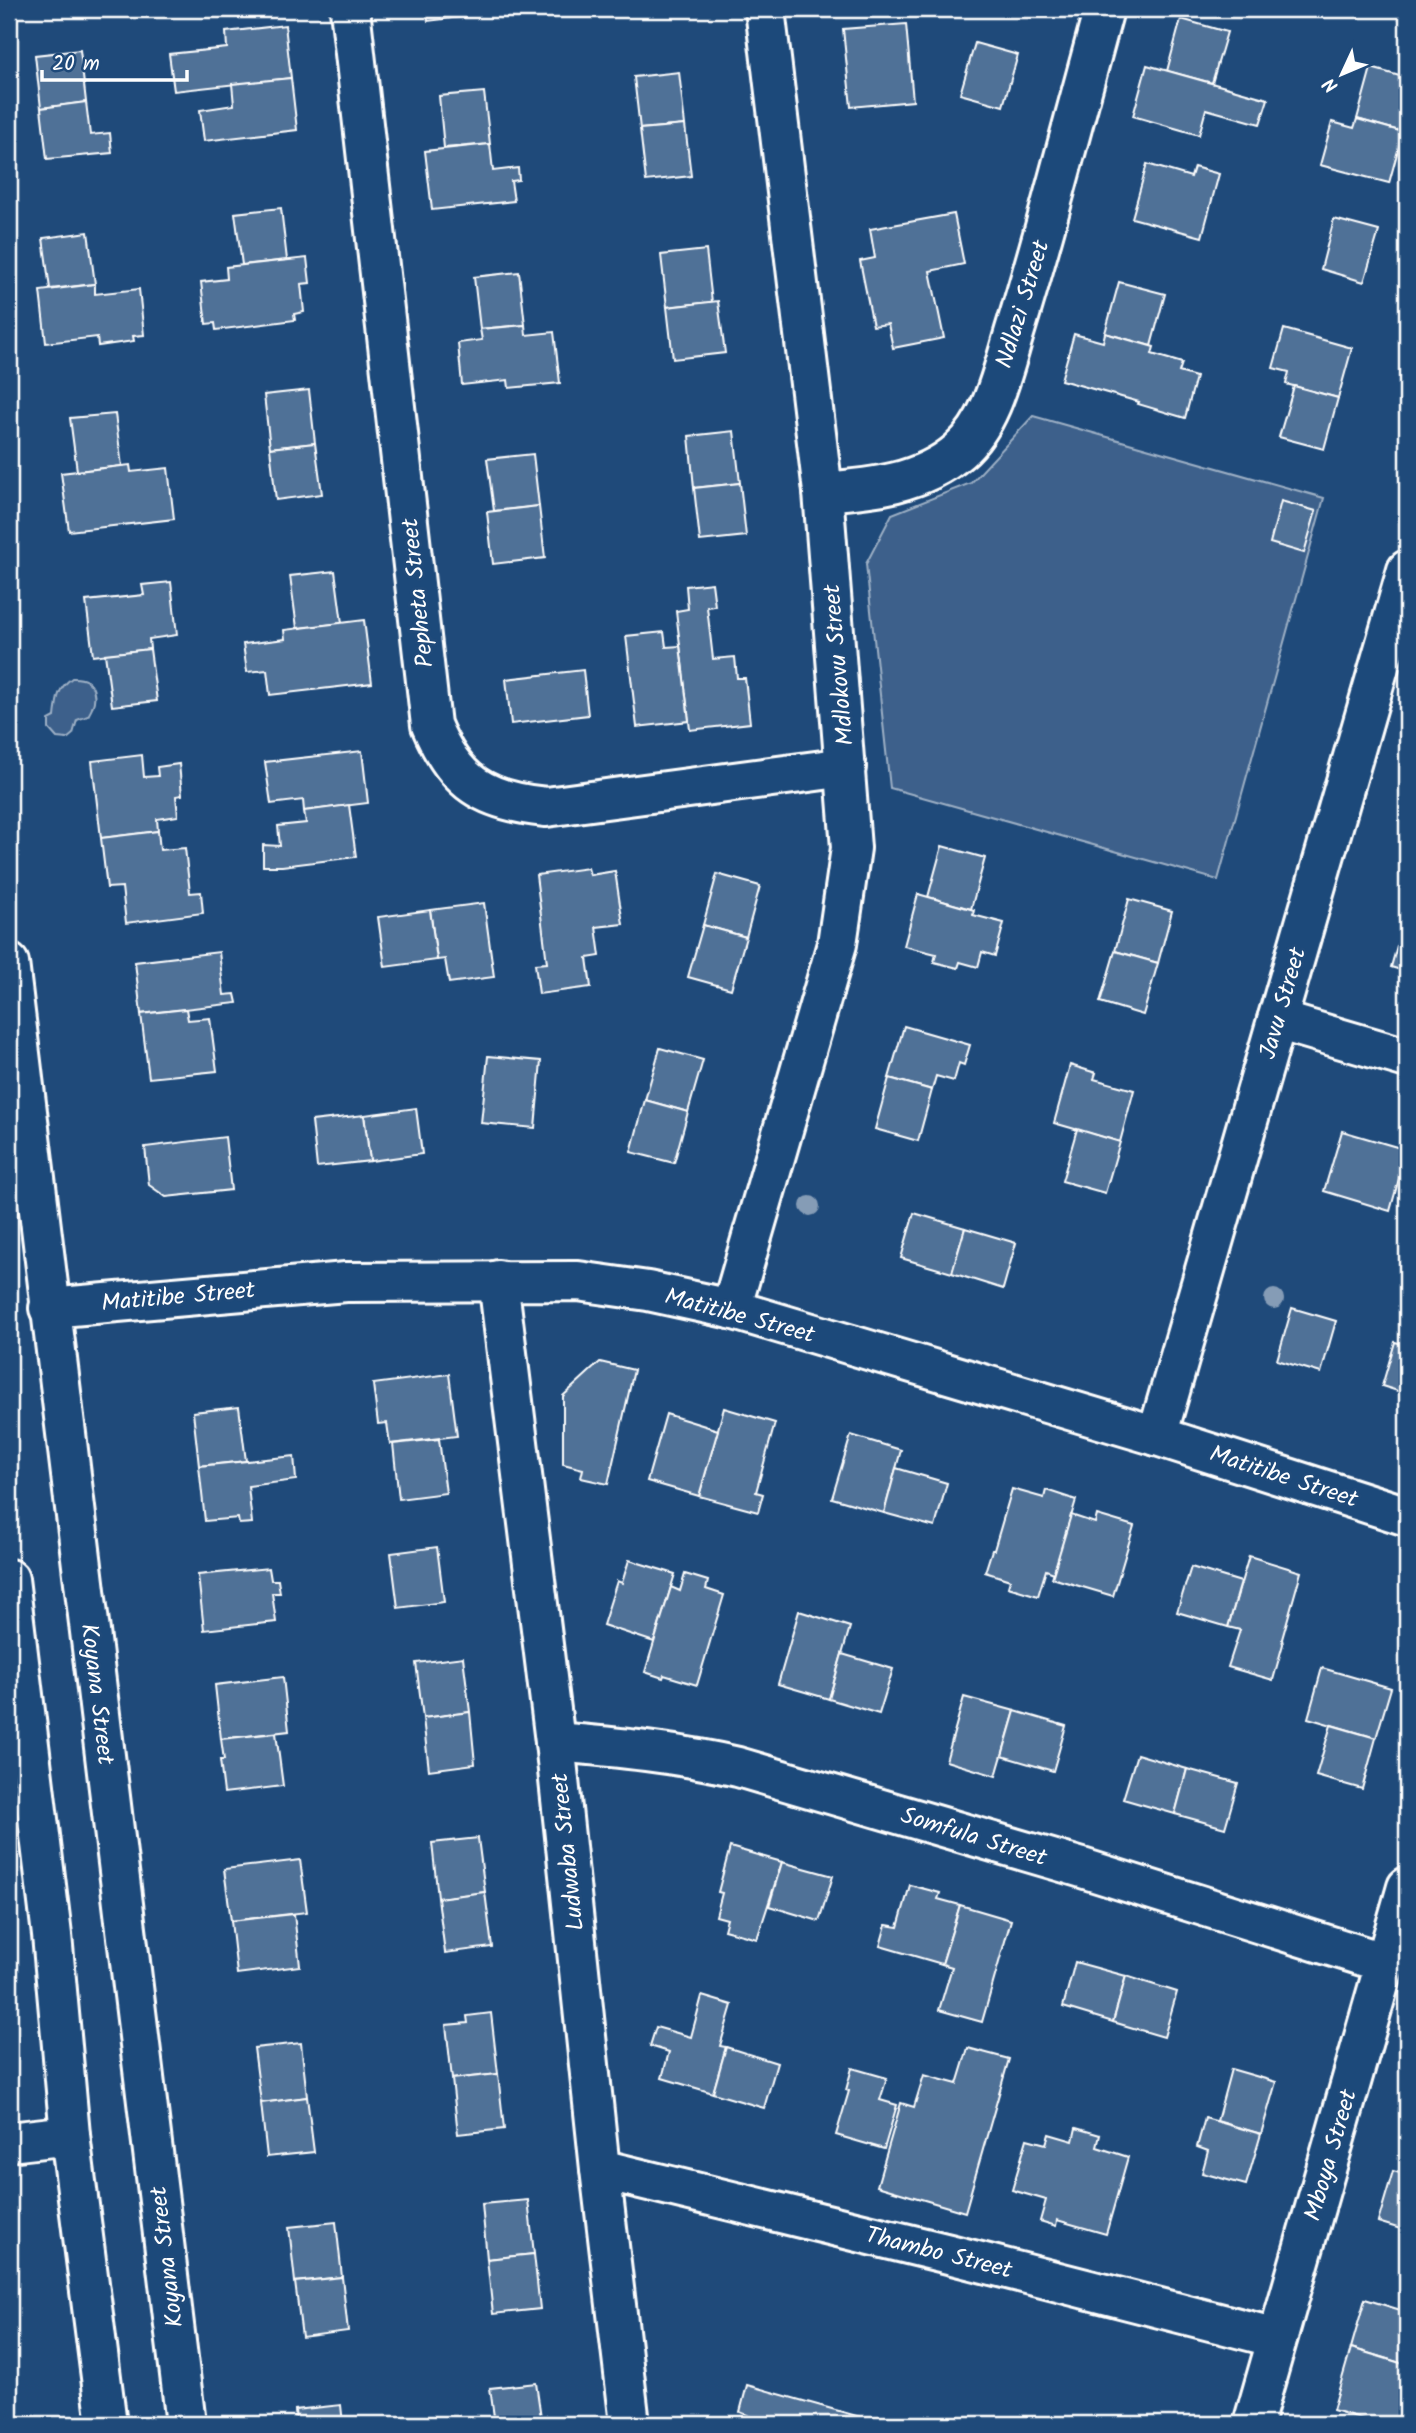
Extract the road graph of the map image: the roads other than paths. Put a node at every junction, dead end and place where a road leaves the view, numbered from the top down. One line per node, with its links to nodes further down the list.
1 (350, 9): 7 (street, Pepheta Street)
2 (765, 9): 4 (street, Mdlokovu Street)
3 (1104, 9): 4 (street, Ndlazi Street)
4 (823, 492): 7 (street, Mdlokovu Street)
5 (1407, 570): 6 (street, Javu Street)
6 (1399, 633): 9 (street, Javu Street)
7 (846, 767): 13 (street, Mdlokovu Street)
8 (9, 964): 12 (street, Koyana Street)
9 (1278, 1020): 10 (street); 14 (street, Javu Street)
10 (1407, 1058)
11 (498, 1280): 12 (street, Matitibe Street); 13 (street, Matitibe Street); 17 (street, Ludwaba Street)
12 (49, 1308): 25 (street, Koyana Street)
13 (731, 1309): 14 (street, Matitibe Street)
14 (1157, 1436): 15 (street, Matitibe Street)
15 (1407, 1516)
16 (9, 1579): 20 (street)
17 (555, 1742): 19 (street, Somfula Street); 22 (street, Ludwaba Street)
18 (1407, 1887): 19 (street, Mboya Street)
19 (1385, 1963): 23 (street, Mboya Street)
20 (70, 2135): 21 (street); 24 (street)
21 (9, 2142)
22 (600, 2169): 23 (street, Thambo Street); 26 (street, Ludwaba Street)
23 (1278, 2338): 27 (street, Mboya Street)
24 (107, 2424)
25 (186, 2424)
26 (630, 2424)
27 (1253, 2424)

